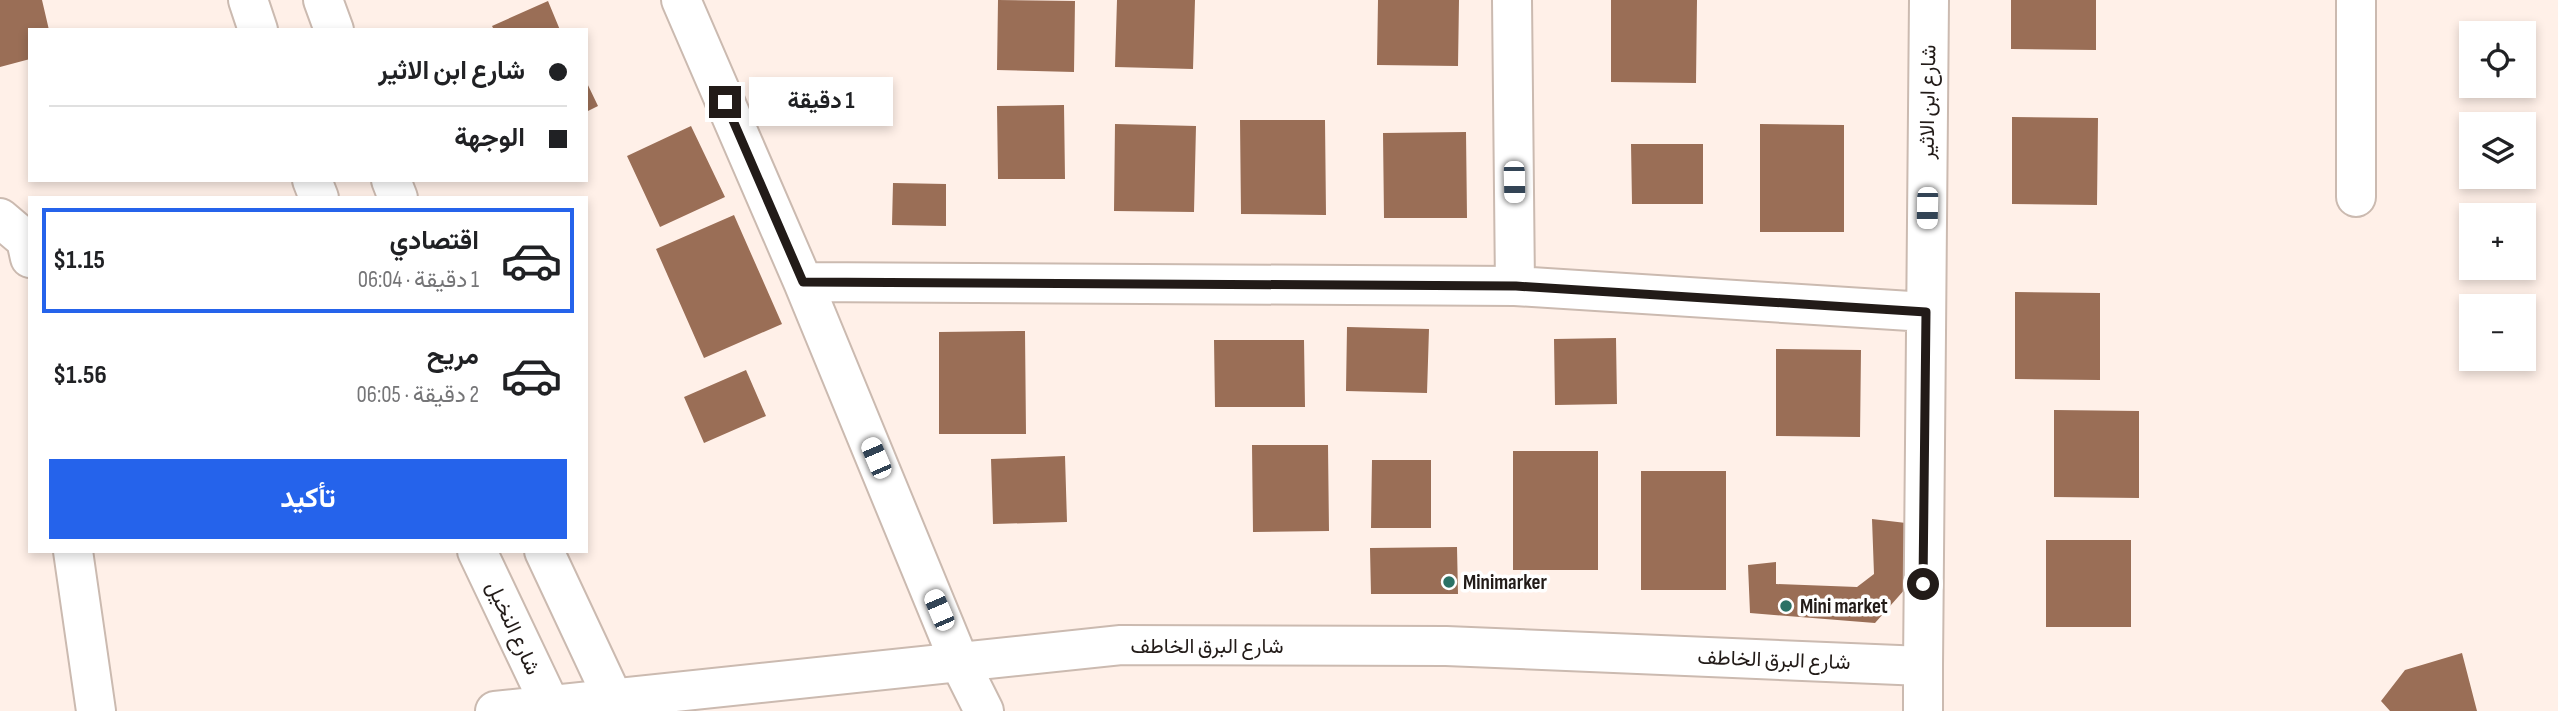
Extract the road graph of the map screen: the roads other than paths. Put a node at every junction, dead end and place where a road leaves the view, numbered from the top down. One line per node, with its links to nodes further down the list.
1 (248, 0): 7 (street)
2 (323, 0): 8 (street)
3 (681, 0): 12 (street)
4 (1512, 0): 13 (street)
5 (1929, 0): 14 (street, شارع ابن الاثير)
6 (2356, 0): 9 (street)
7 (257, 28)
8 (333, 28)
9 (2356, 197)
10 (0, 218): 11 (street)
11 (28, 249)
12 (803, 282): 13 (street); 18 (street)
13 (1516, 286): 14 (street)
14 (1926, 312): 19 (street, شارع ابن الاثير)
15 (74, 553): 22 (street)
16 (478, 553): 21 (street, شارع النخيل)
17 (545, 553): 20 (street)
18 (960, 661): 19 (street, شارع البرق الخاطف); 20 (street, شارع البرق الخاطف); 24 (street)
19 (1923, 666): 25 (street, شارع ابن الاثير)
20 (616, 704): 21 (street, شارع البرق الخاطف)
21 (551, 708): 23 (street, شارع البرق الخاطف)
22 (96, 711)
23 (495, 711)
24 (984, 711)
25 (1923, 711)

